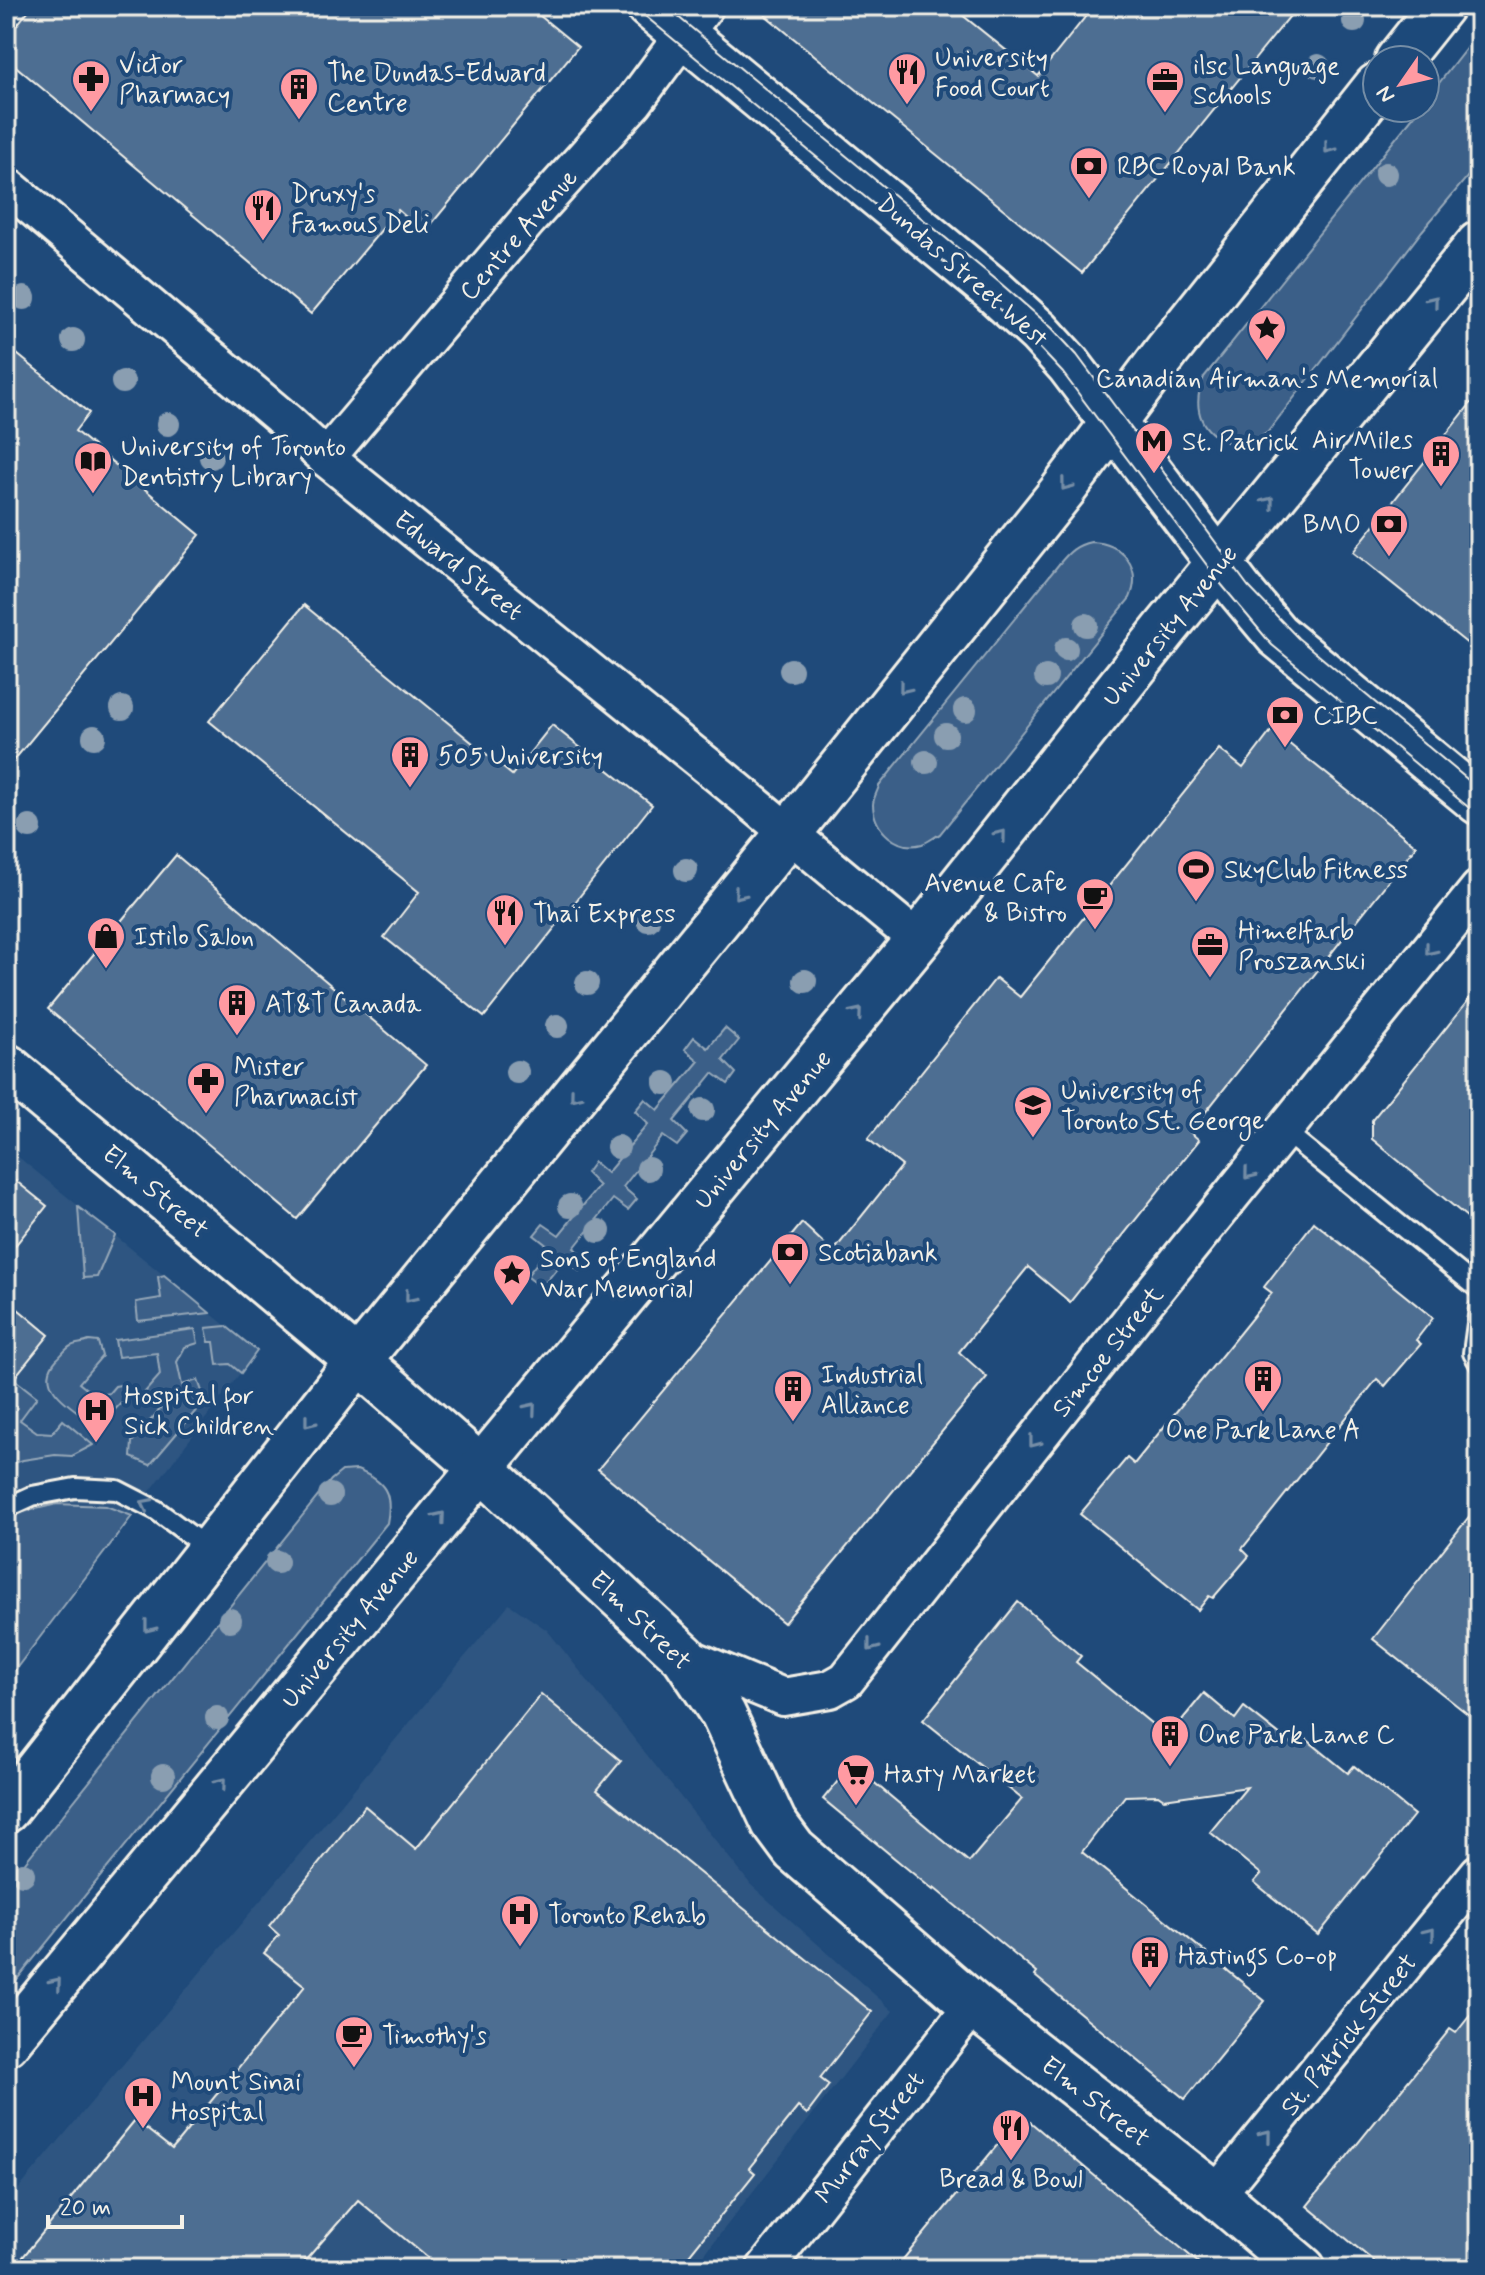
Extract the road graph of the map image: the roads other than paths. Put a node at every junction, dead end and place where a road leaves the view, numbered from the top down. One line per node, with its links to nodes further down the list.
1 (649, 6): 3 (main road, Dundas Street West)
2 (1441, 6): 4 (main road)
3 (694, 20): 8 (main road, Dundas Street West); 9 (street, Centre Avenue)
4 (1411, 44)
5 (1361, 106): 8 (main road, one-way to 8)
6 (6, 185): 9 (street, Edward Street)
7 (1479, 244): 10 (main road, University Avenue, one-way to 7)
8 (1112, 422): 10 (main road, Dundas Street West); 12 (main road, one-way to 12)
9 (326, 458): 12 (street, Edward Street)
10 (1220, 563): 11 (main road, Dundas Street West); 14 (main road, University Avenue, one-way to 10)
11 (1479, 802)
12 (788, 834): 14 (street, Edward Street); 19 (main road, one-way to 19)
13 (1479, 889): 16 (street, Simcoe Street, one-way to 16)
14 (918, 940): 21 (main road, University Avenue, one-way to 14)
15 (6, 1066): 19 (main road, Elm Street)
16 (1284, 1131): 17 (lane); 24 (street, Simcoe Street, one-way to 24)
17 (1479, 1289)
18 (1479, 1308): 20 (lane)
19 (358, 1361): 21 (main road, Elm Street); 23 (main road, one-way to 23)
20 (1479, 1363)
21 (481, 1468): 24 (main road, Elm Street); 28 (main road, University Avenue, one-way to 21)
22 (6, 1508): 23 (lane, one-way to 22)
23 (209, 1549): 25 (main road, one-way to 25)
24 (684, 1656): 27 (main road, Elm Street)
25 (6, 1810)
26 (1479, 1873): 29 (street, St. Patrick Street, one-way to 26)
27 (973, 2005): 29 (main road, Elm Street); 30 (street, Murray Street)
28 (6, 2043)
29 (1216, 2195): 31 (main road, Elm Street)
30 (765, 2269)
31 (1303, 2269)

